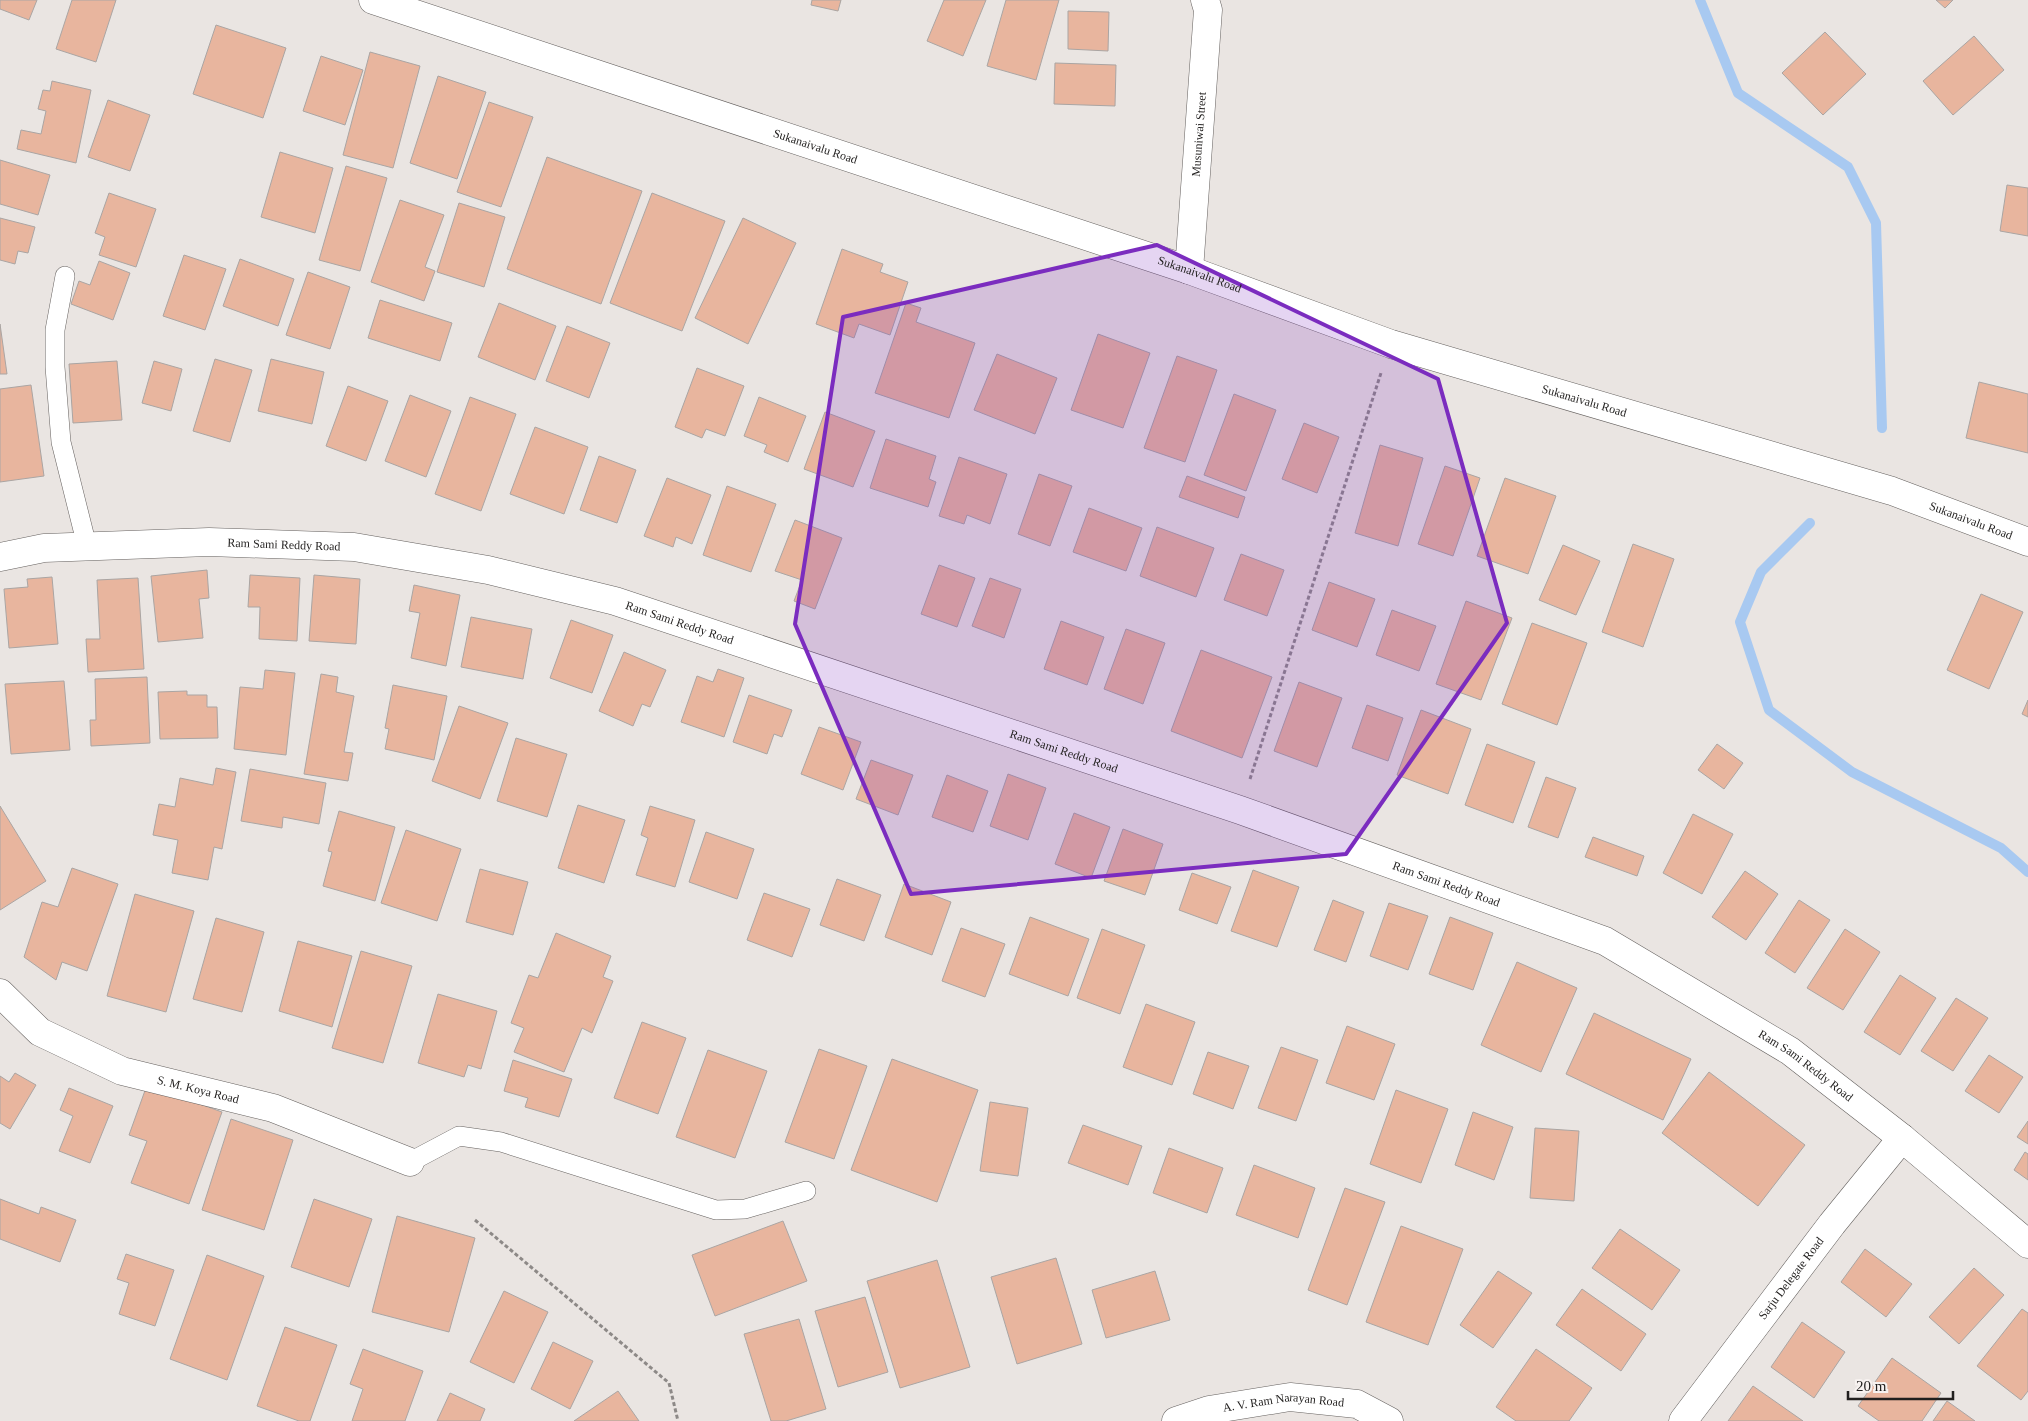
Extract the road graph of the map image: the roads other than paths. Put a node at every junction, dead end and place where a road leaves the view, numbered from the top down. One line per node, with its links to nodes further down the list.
1 (373, 0): 3 (street, Sukanaivalu Road)
2 (1205, 0): 3 (street, Musuniwai Street)
3 (1189, 270): 5 (street, Sukanaivalu Road)
4 (66, 276): 6 (lane)
5 (2028, 542)
6 (87, 546): 7 (street, Ram Sami Reddy Road); 9 (street, Ram Sami Reddy Road)
7 (0, 557)
8 (0, 993): 10 (street, S. M. Koya Road)
9 (1902, 1138): 12 (street, Ram Sami Reddy Road); 15 (street, Sarju Delegate Road)
10 (410, 1162): 11 (lane)
11 (806, 1191)
12 (2028, 1244)
13 (1176, 1421): 14 (street, A. V. Ram Narayan Road)
14 (1389, 1421)
15 (1683, 1421)

